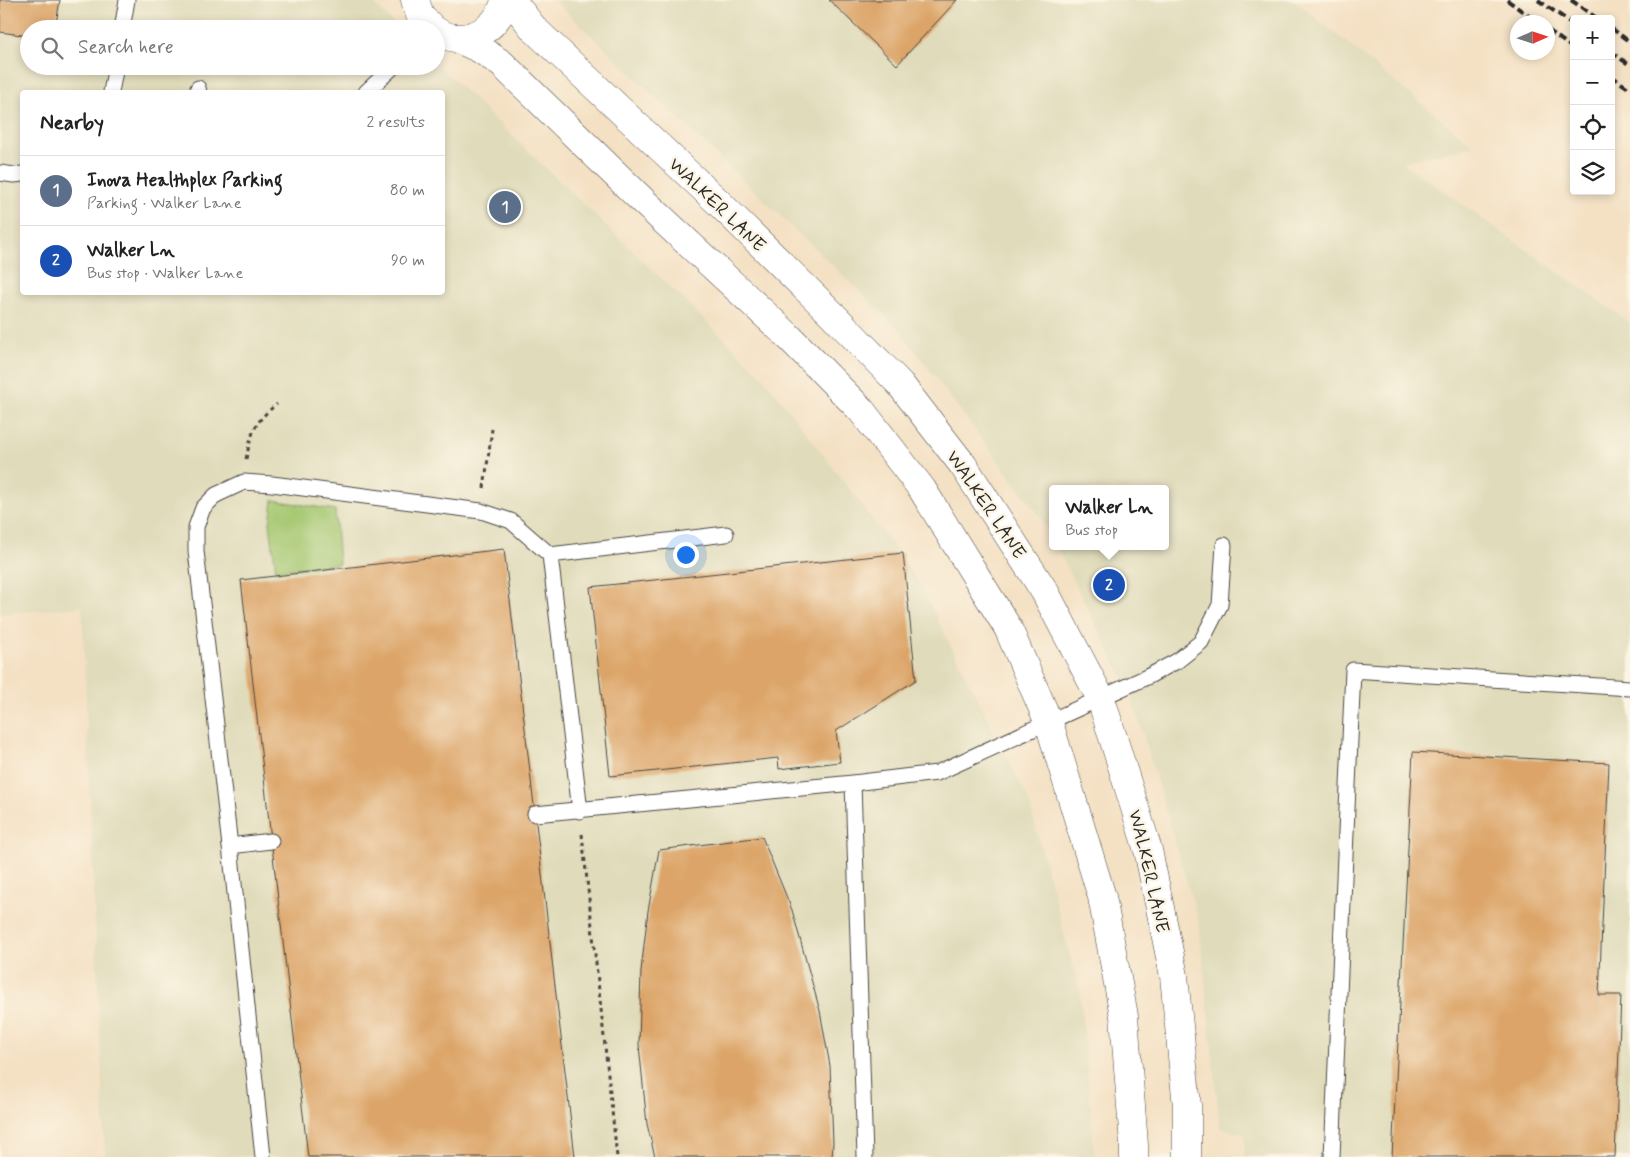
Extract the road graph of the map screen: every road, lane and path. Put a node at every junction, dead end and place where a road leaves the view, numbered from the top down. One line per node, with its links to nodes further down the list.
1 (127, 0): 4 (lane)
2 (504, 0): 5 (street)
3 (514, 0): 21 (street, WALKER LANE)
4 (124, 20)
5 (445, 28)
6 (445, 31): 22 (street)
7 (114, 75): 9 (lane)
8 (384, 75): 10 (lane)
9 (111, 90)
10 (368, 90)
11 (0, 173): 12 (lane)
12 (20, 174)
13 (276, 404): 15 (path)
14 (492, 430): 16 (path)
15 (244, 482): 16 (lane); 27 (lane)
16 (481, 510): 19 (lane)
17 (726, 534): 19 (lane)
18 (1224, 545): 21 (lane)
19 (550, 555): 24 (lane)
20 (1630, 688): 33 (lane)
21 (1101, 699): 22 (lane); 32 (street, WALKER LANE)
22 (1049, 723): 23 (lane); 31 (street)
23 (853, 783): 24 (lane); 30 (lane)
24 (580, 811): 25 (lane); 29 (path)
25 (535, 814)
26 (271, 841): 27 (lane)
27 (230, 846): 28 (lane)
28 (262, 1157)
29 (617, 1157)
30 (865, 1157)
31 (1134, 1157)
32 (1187, 1157)
33 (1332, 1157)

